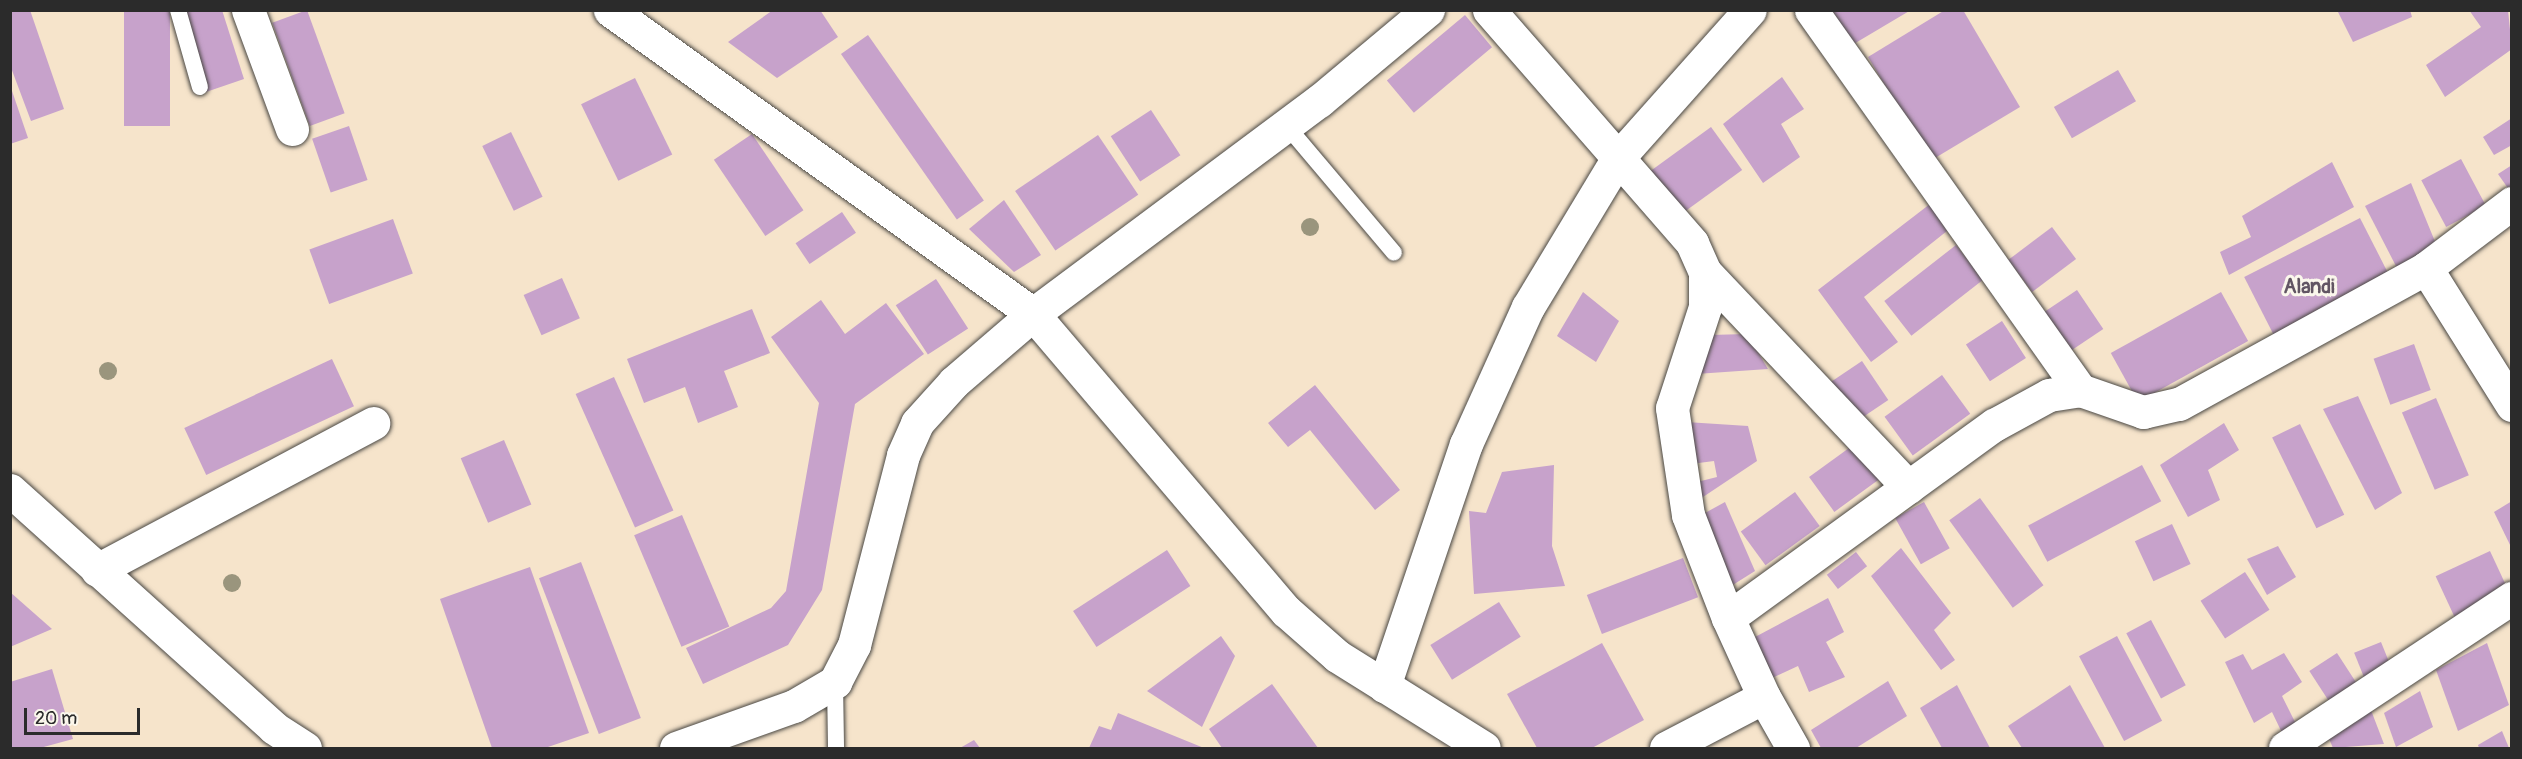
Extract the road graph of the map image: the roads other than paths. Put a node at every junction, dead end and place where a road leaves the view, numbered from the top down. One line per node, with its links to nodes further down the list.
1 (178, 10): 8 (lane)
2 (248, 10): 10 (street)
3 (610, 10): 16 (street)
4 (1428, 10): 9 (street)
5 (1489, 10): 11 (street)
6 (1750, 10): 11 (street)
7 (1811, 10): 17 (street)
8 (200, 87)
9 (1286, 125): 13 (lane); 16 (street)
10 (292, 129)
11 (1618, 158): 15 (street); 26 (street)
12 (2511, 203): 14 (street)
13 (1394, 253)
14 (2426, 268): 17 (street); 18 (street)
15 (1706, 272): 20 (street); 24 (street)
16 (1033, 314): 25 (street); 26 (street)
17 (2080, 390): 20 (street)
18 (2511, 405)
19 (373, 423): 22 (street)
20 (1908, 487): 24 (street)
21 (10, 489): 22 (street)
22 (97, 570): 28 (street)
23 (2511, 598): 34 (street)
24 (1728, 618): 27 (street)
25 (835, 682): 29 (street); 30 (lane)
26 (1384, 686): 31 (street)
27 (1764, 698): 32 (street); 33 (street)
28 (305, 748)
29 (676, 748)
30 (836, 748)
31 (1484, 748)
32 (1666, 748)
33 (1793, 748)
34 (2284, 748)

